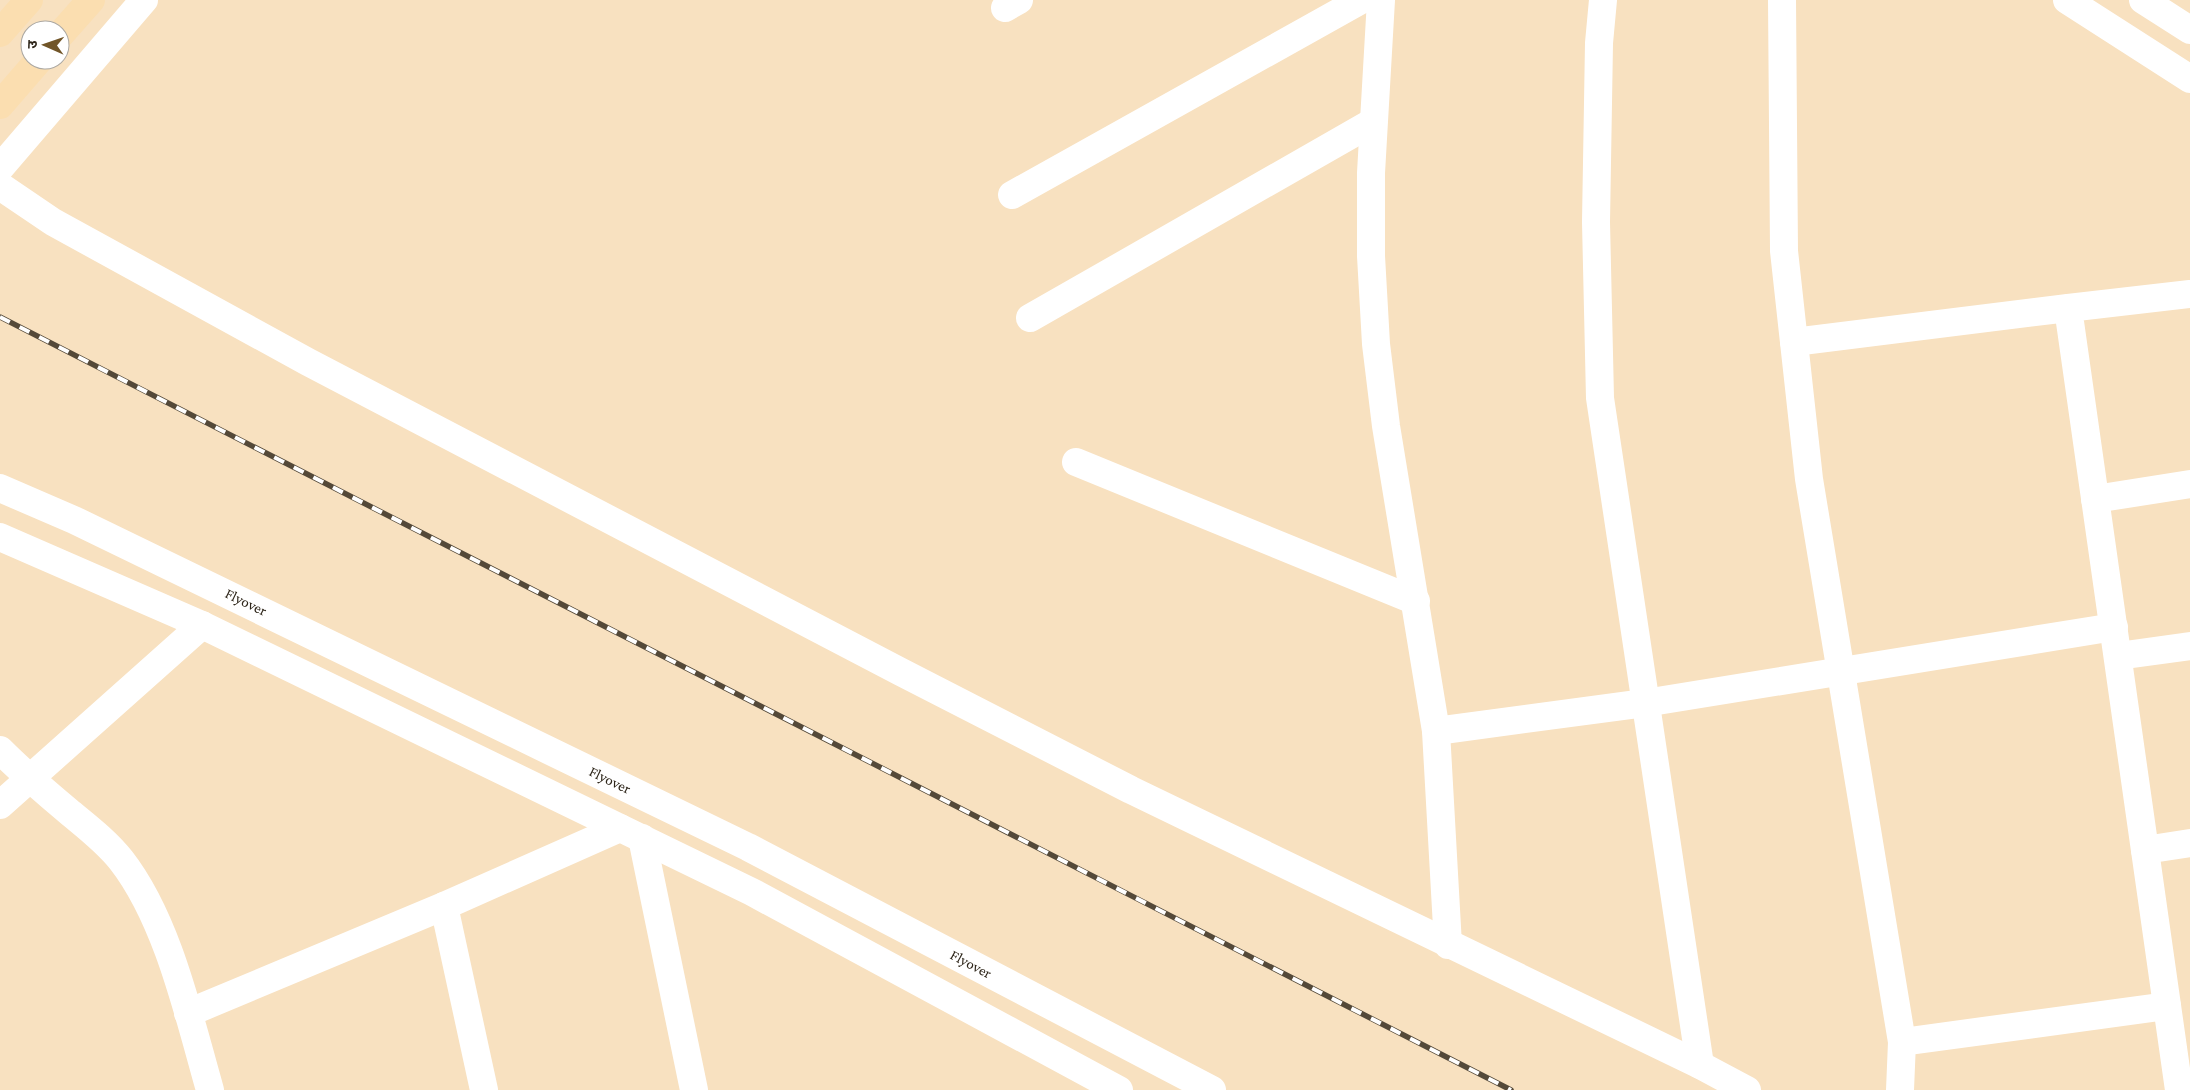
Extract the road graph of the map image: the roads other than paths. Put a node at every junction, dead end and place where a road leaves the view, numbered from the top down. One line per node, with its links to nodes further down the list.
1 (29, 0): 12 (main road)
2 (90, 0): 10 (main road)
3 (144, 0): 17 (street)
4 (1361, 0): 19 (street)
5 (1381, 0): 16 (street)
6 (1604, 0): 35 (street)
7 (1782, 0): 23 (street)
8 (2067, 0): 14 (street)
9 (2143, 0): 11 (street)
10 (70, 23)
11 (2190, 30)
12 (0, 33)
13 (31, 70): 15 (main road)
14 (2190, 79)
15 (0, 106)
16 (1373, 122): 22 (street); 29 (street)
17 (0, 168)
18 (0, 186): 44 (street)
19 (1012, 195)
20 (2190, 294): 21 (street)
21 (2068, 308): 23 (street); 27 (street)
22 (1030, 318)
23 (1794, 342): 34 (street)
24 (1076, 462): 29 (street)
25 (2190, 484): 27 (street)
26 (0, 488): 54 (street, Flyover)
27 (2095, 499): 31 (street)
28 (0, 536): 30 (street)
29 (1416, 601): 36 (street)
30 (202, 625): 38 (street); 40 (street)
31 (2114, 628): 33 (street); 34 (street)
32 (2190, 646): 33 (street)
33 (2118, 656): 42 (street)
34 (1842, 671): 35 (street); 48 (street)
35 (1645, 703): 36 (street); 49 (street)
36 (1436, 731): 44 (street)
37 (0, 750): 38 (street)
38 (28, 778): 39 (street); 46 (street)
39 (0, 805)
40 (631, 833): 43 (street); 52 (street); 53 (street)
41 (2190, 843): 42 (street)
42 (2145, 850): 45 (street)
43 (444, 906): 46 (street); 51 (street)
44 (1448, 945): 49 (street)
45 (2167, 1006): 47 (street); 48 (street)
46 (188, 1013): 50 (street)
47 (2181, 1041): 57 (street)
48 (1902, 1042): 56 (street)
49 (1700, 1065): 55 (street)
50 (210, 1090)
51 (484, 1090)
52 (694, 1090)
53 (1119, 1090)
54 (1212, 1090)
55 (1747, 1090)
56 (1900, 1090)
57 (2179, 1090)

